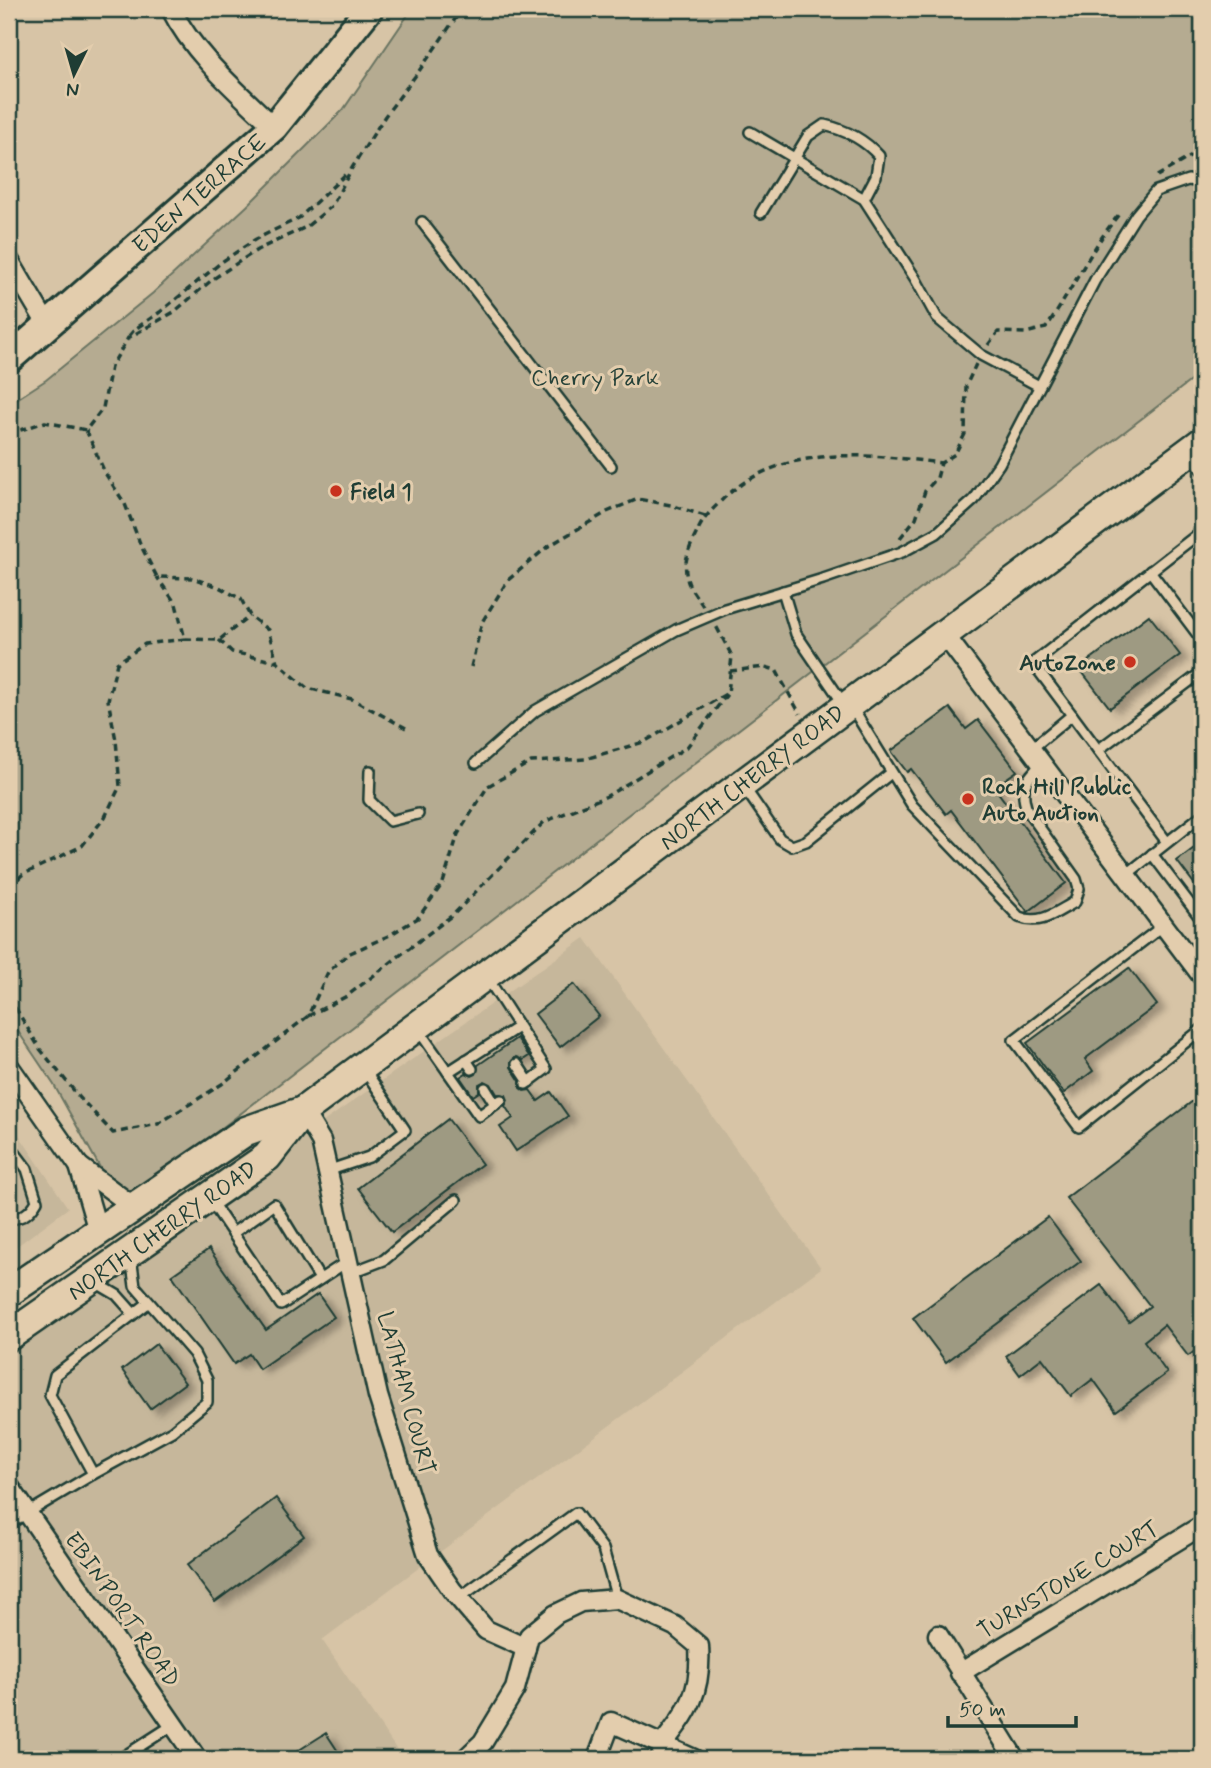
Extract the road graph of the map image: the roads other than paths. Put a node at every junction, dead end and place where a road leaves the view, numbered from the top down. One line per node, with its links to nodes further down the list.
1 (171, 9): 3 (street)
2 (369, 9): 3 (street, EDEN TERRACE)
3 (274, 127): 11 (street, EDEN TERRACE)
4 (750, 132): 5 (lane)
5 (796, 159): 7 (lane); 7 (lane); 8 (lane)
6 (1202, 182): 13 (lane)
7 (864, 199): 13 (lane)
8 (761, 213)
9 (422, 222): 15 (lane)
10 (9, 260): 11 (street)
11 (48, 326): 12 (street, EDEN TERRACE)
12 (9, 359)
13 (1039, 386): 18 (lane)
14 (1198, 455): 19 (main road, NORTH CHERRY ROAD)
15 (611, 466)
16 (1202, 531): 17 (lane)
17 (1150, 571): 20 (lane); 23 (lane)
18 (783, 592): 22 (lane); 26 (lane)
19 (944, 634): 22 (main road, NORTH CHERRY ROAD); 25 (street)
20 (1202, 640)
21 (1202, 672): 24 (lane)
22 (847, 706): 28 (lane); 29 (main road, NORTH CHERRY ROAD)
23 (1072, 715): 24 (lane); 25 (lane)
24 (1098, 750): 32 (lane)
25 (1036, 756): 28 (lane); 34 (street)
26 (476, 763)
27 (370, 771): 30 (lane)
28 (891, 772): 29 (lane)
29 (742, 785): 37 (main road, NORTH CHERRY ROAD)
30 (418, 814)
31 (1202, 815): 32 (lane)
32 (1167, 842): 33 (lane)
33 (1152, 854): 34 (lane); 35 (lane)
34 (1126, 875): 36 (street)
35 (1202, 920)
36 (1164, 925): 38 (street); 41 (lane)
37 (485, 975): 39 (main road, NORTH CHERRY ROAD); 40 (lane)
38 (1202, 976)
39 (416, 1027): 45 (main road, NORTH CHERRY ROAD); 47 (lane)
40 (518, 1027): 42 (lane); 43 (lane)
41 (1202, 1029)
42 (466, 1060): 46 (lane); 47 (lane)
43 (517, 1064)
44 (9, 1066): 51 (street)
45 (363, 1066): 49 (main road, NORTH CHERRY ROAD); 52 (lane)
46 (472, 1069)
47 (448, 1072): 48 (lane)
48 (485, 1088)
49 (303, 1111): 52 (street, LATHAM COURT); 53 (main road, NORTH CHERRY ROAD); 55 (main road, NORTH CHERRY ROAD)
50 (9, 1145): 56 (lane)
51 (79, 1166): 55 (street); 57 (street)
52 (327, 1171): 60 (street, LATHAM COURT)
53 (209, 1197): 58 (lane); 59 (main road, NORTH CHERRY ROAD)
54 (456, 1200): 60 (lane)
55 (134, 1207): 57 (main road, NORTH CHERRY ROAD)
56 (9, 1219)
57 (98, 1231): 63 (main road, NORTH CHERRY ROAD)
58 (233, 1233): 61 (lane); 61 (lane)
59 (131, 1252): 62 (main road, NORTH CHERRY ROAD); 64 (lane)
60 (349, 1267): 61 (lane); 72 (street, LATHAM COURT)
61 (320, 1279)
62 (90, 1280): 65 (lane); 66 (main road, NORTH CHERRY ROAD)
63 (9, 1292)
64 (148, 1303): 65 (lane); 67 (lane)
65 (133, 1314): 67 (lane)
66 (9, 1336)
67 (93, 1474): 69 (lane)
68 (9, 1486): 69 (street, EBINPORT ROAD)
69 (26, 1512): 70 (lane); 77 (street, EBINPORT ROAD)
70 (9, 1524)
71 (1201, 1526): 76 (street, TURNSTONE COURT)
72 (459, 1598): 73 (lane); 75 (street, LATHAM COURT)
73 (617, 1599): 75 (street); 78 (street)
74 (938, 1635): 76 (street)
75 (526, 1648): 82 (street)
76 (960, 1673): 84 (street)
77 (173, 1725): 80 (lane); 81 (street, EBINPORT ROAD)
78 (658, 1753): 79 (street); 83 (street)
79 (686, 1758)
80 (120, 1759)
81 (197, 1759)
82 (465, 1759)
83 (597, 1759)
84 (1015, 1759)

